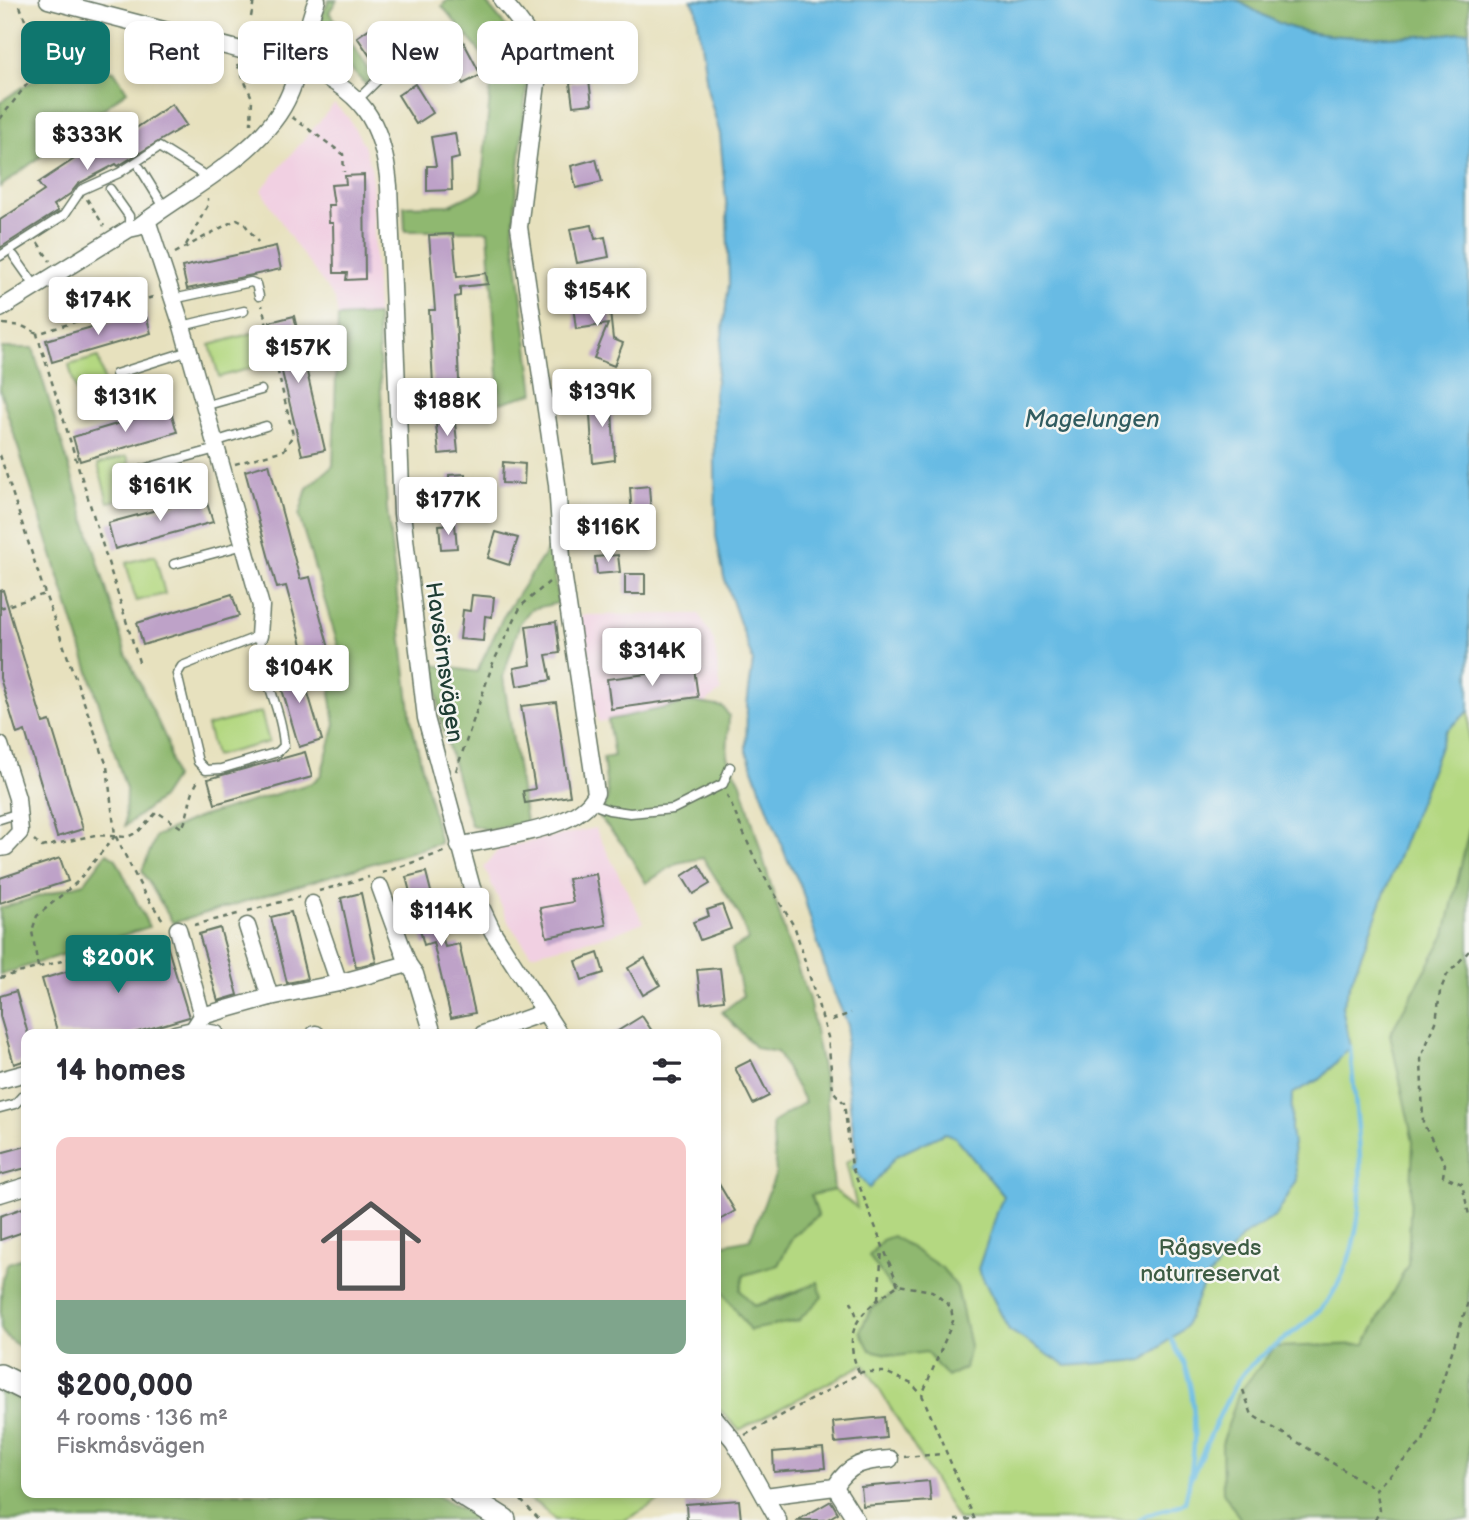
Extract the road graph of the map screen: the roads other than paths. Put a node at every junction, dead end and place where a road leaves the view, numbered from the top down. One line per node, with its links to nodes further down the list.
1 (48, 0): 5 (street, Havsörnsvägen)
2 (317, 0): 4 (street)
3 (502, 0): 37 (street)
4 (311, 21)
5 (238, 49)
6 (292, 84): 11 (street)
7 (340, 84): 9 (street, Havsörnsvägen)
8 (374, 84): 9 (lane)
9 (358, 99): 40 (street, Havsörnsvägen)
10 (140, 168): 13 (lane)
11 (207, 177): 13 (street); 16 (lane)
12 (110, 189): 15 (lane)
13 (164, 207): 14 (street)
14 (147, 220): 15 (street); 20 (street)
15 (129, 222): 18 (street)
16 (0, 256)
17 (14, 256): 18 (lane)
18 (36, 287): 21 (street)
19 (259, 296): 20 (lane)
20 (166, 297): 23 (street)
21 (1, 311)
22 (244, 311): 23 (lane)
23 (181, 326): 24 (street)
24 (189, 351): 25 (lane); 27 (street)
25 (116, 374)
26 (261, 390): 27 (lane)
27 (204, 406): 29 (street)
28 (266, 426): 29 (lane)
29 (215, 445): 30 (lane); 31 (street)
30 (143, 469)
31 (244, 545): 32 (lane); 33 (street)
32 (174, 564)
33 (259, 636): 33 (lane)
34 (0, 746): 36 (street)
35 (730, 767): 37 (lane)
36 (5, 776): 38 (street)
37 (592, 804): 40 (street)
38 (19, 813): 39 (lane); 41 (street)
39 (0, 819)
40 (458, 846): 49 (street, Havsörnsvägen)
41 (0, 848)
42 (380, 887): 46 (street)
43 (312, 904): 47 (street)
44 (247, 926): 48 (street)
45 (178, 929): 50 (street)
46 (408, 964): 47 (street); 53 (street)
47 (339, 983): 48 (street)
48 (270, 997): 50 (street)
49 (545, 1012): 54 (street); 55 (street, Havsörnsvägen)
50 (197, 1023): 51 (street); 52 (street)
51 (186, 1029)
52 (207, 1029)
53 (432, 1029)
54 (497, 1029)
55 (556, 1029)
56 (21, 1074): 57 (street)
57 (0, 1080)
58 (21, 1097): 59 (lane)
59 (0, 1108)
60 (21, 1188): 61 (street)
61 (0, 1194)
62 (0, 1376): 63 (main road)
63 (21, 1386)
64 (721, 1425): 67 (street)
65 (890, 1459): 66 (street)
66 (835, 1487): 67 (street); 71 (street)
67 (765, 1496): 70 (street)
68 (477, 1498): 69 (main road)
69 (504, 1520)
70 (778, 1520)
71 (856, 1520)

